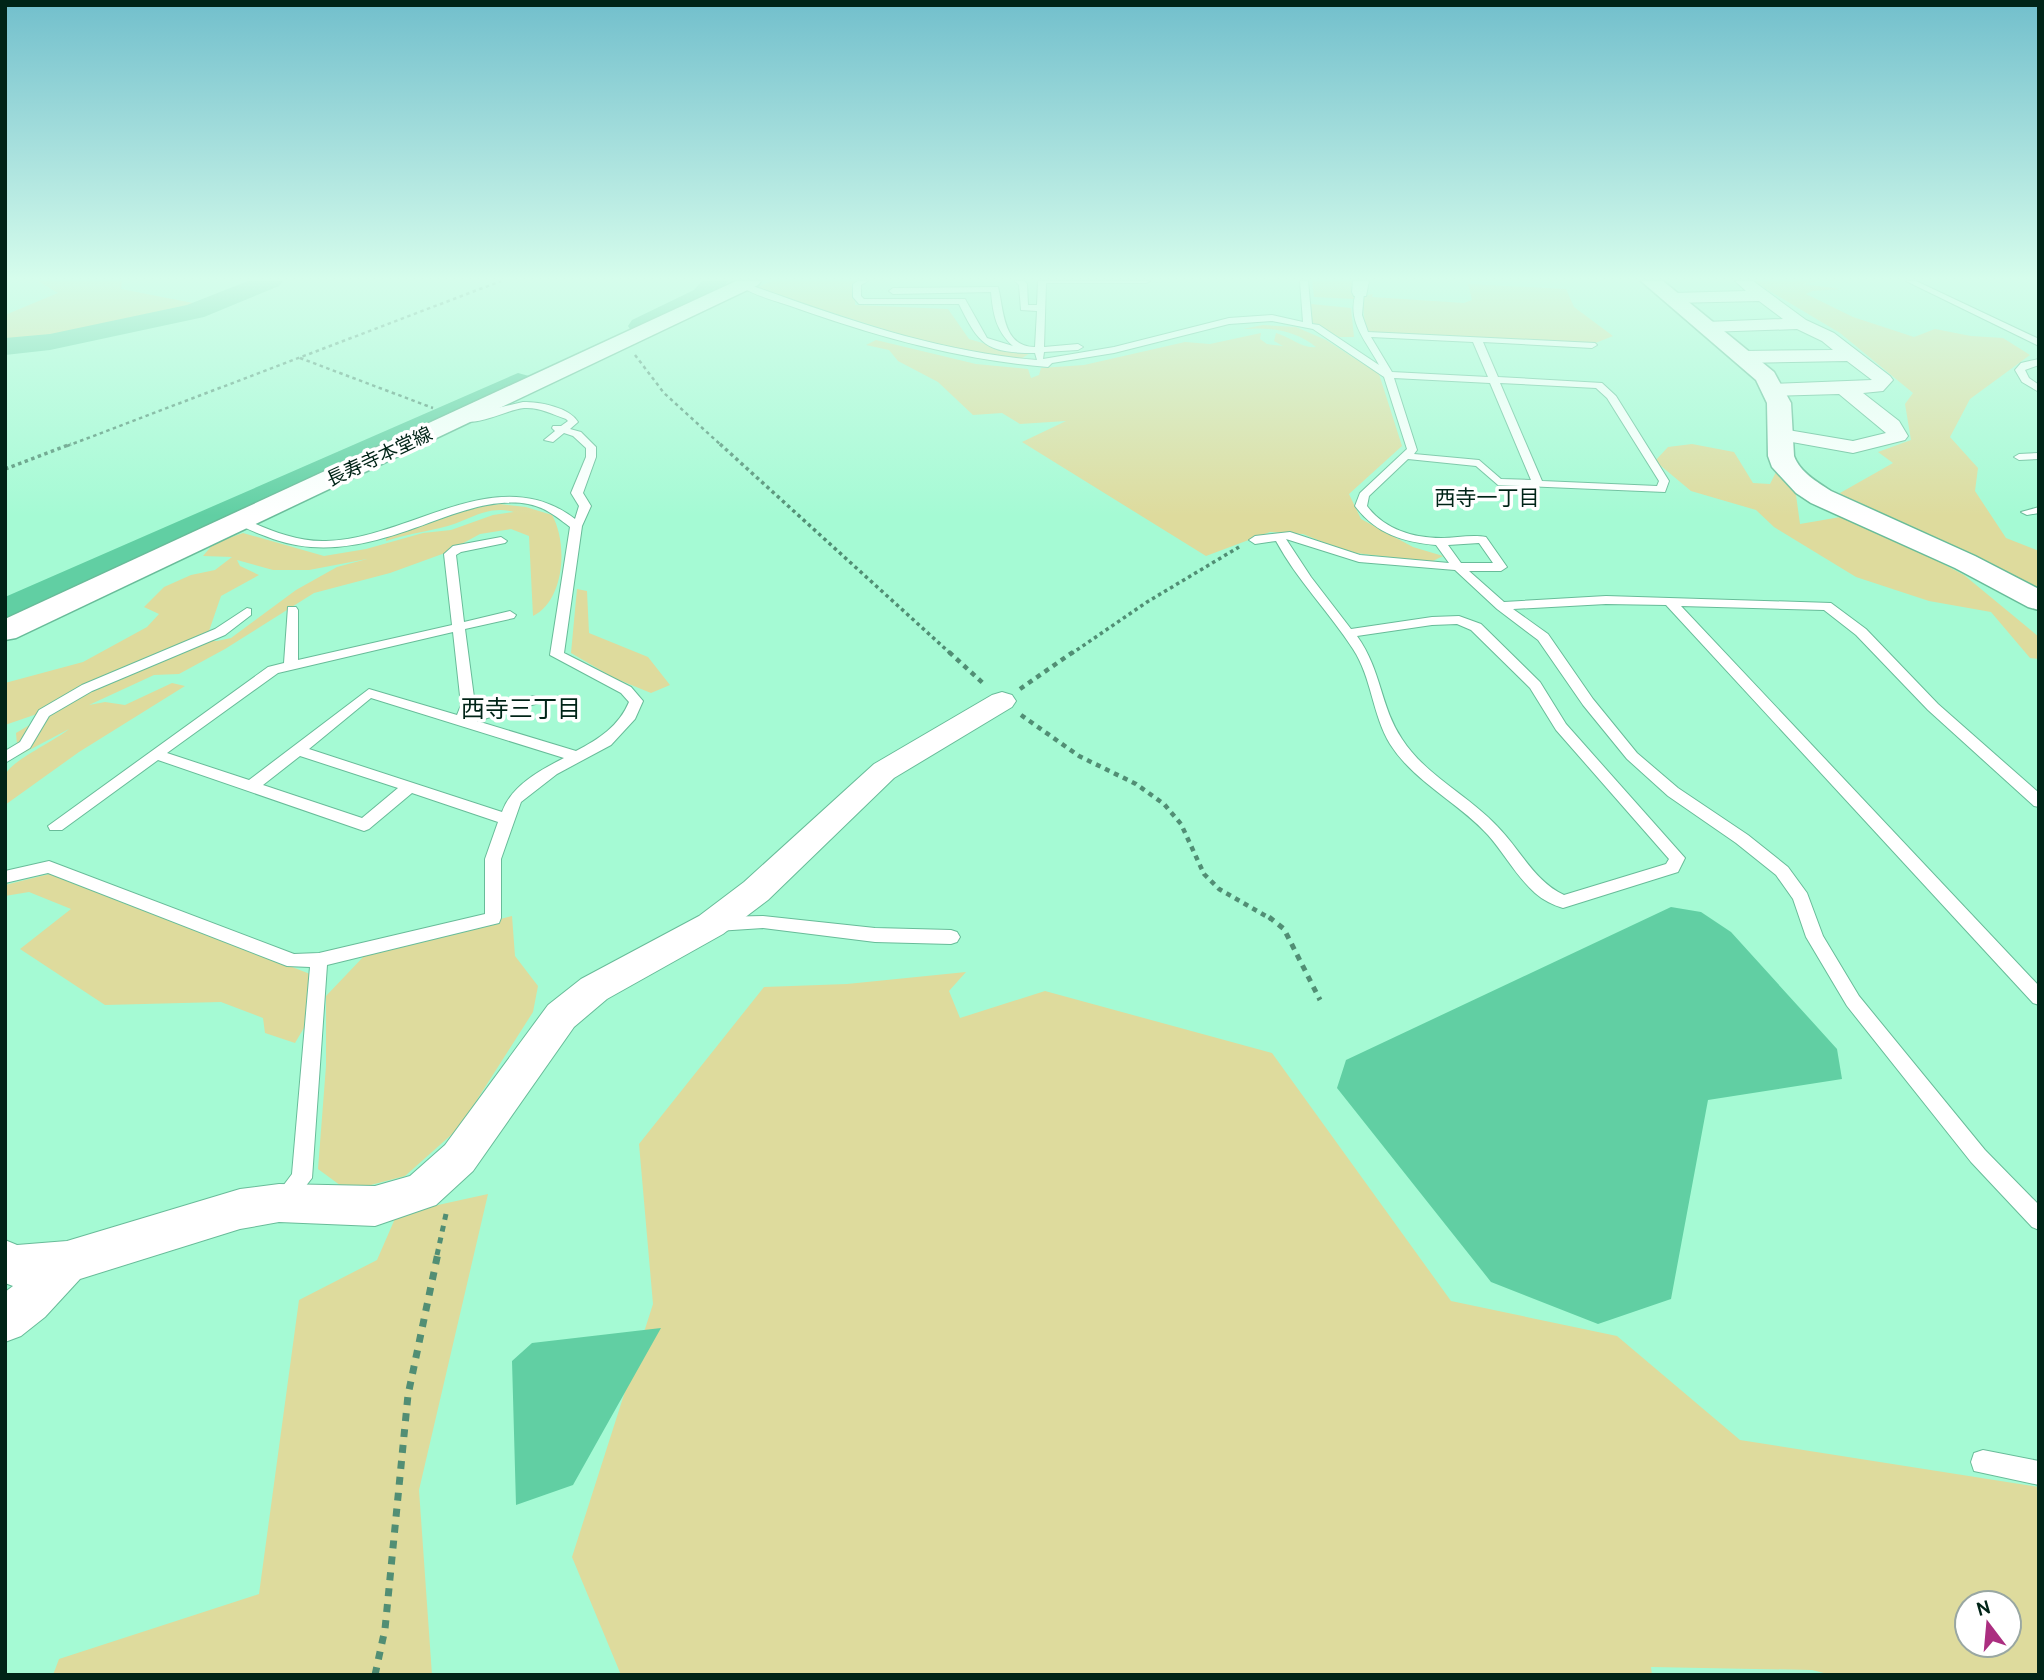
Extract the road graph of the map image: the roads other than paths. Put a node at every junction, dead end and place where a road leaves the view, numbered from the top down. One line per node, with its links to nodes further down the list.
1 (582, 359): 18 (main road, 長寿寺本堂線)
2 (985, 359): 12 (lane)
3 (1039, 359): 12 (lane)
4 (1059, 359): 12 (lane)
5 (1098, 359): 12 (lane)
6 (1363, 359): 13 (lane)
7 (1382, 359): 13 (lane)
8 (1485, 359): 14 (lane)
9 (1746, 359): 17 (main road)
10 (1855, 359): 15 (street)
11 (2039, 362): 16 (lane)
12 (1038, 363)
13 (1388, 375): 14 (lane); 23 (lane)
14 (1493, 380): 26 (lane); 26 (lane)
15 (1843, 388): 17 (street); 21 (street)
16 (2039, 389)
17 (1773, 390): 21 (main road)
18 (451, 415): 20 (lane); 27 (main road, 長寿寺本堂線)
19 (551, 426): 20 (lane)
20 (564, 430): 22 (lane); 28 (lane)
21 (1782, 435): 34 (main road)
22 (550, 440)
23 (1406, 456): 26 (lane); 32 (lane)
24 (2039, 456): 25 (lane)
25 (2019, 457)
26 (1537, 482)
27 (240, 521): 28 (lane); 41 (main road, 長寿寺本堂線)
28 (576, 526): 49 (lane)
29 (1279, 536): 30 (lane); 33 (lane); 42 (lane)
30 (1255, 540)
31 (501, 541): 40 (lane)
32 (1440, 542): 33 (lane); 33 (lane)
33 (1458, 567): 36 (lane)
34 (2039, 601)
35 (1670, 602): 36 (lane); 53 (lane); 60 (lane)
36 (1501, 606): 62 (lane)
37 (292, 610): 43 (lane)
38 (247, 612): 50 (lane)
39 (510, 615): 40 (lane)
40 (459, 627): 43 (lane); 46 (lane)
41 (5, 631)
42 (1348, 634): 42 (lane)
43 (291, 666): 48 (lane)
44 (534, 700): 46 (lane)
45 (1002, 701): 57 (street)
46 (462, 721): 47 (lane); 49 (lane)
47 (298, 750): 51 (lane); 52 (lane)
48 (155, 754): 51 (lane); 55 (lane)
49 (579, 757): 54 (lane)
50 (5, 758)
51 (251, 786): 52 (lane)
52 (410, 786): 54 (lane)
53 (2039, 802)
54 (507, 819): 59 (lane)
55 (55, 826)
56 (5, 877): 59 (lane)
57 (711, 925): 58 (lane); 61 (street)
58 (951, 937)
59 (319, 960): 61 (lane)
60 (2039, 998)
61 (279, 1203): 64 (street)
62 (2039, 1220)
63 (5, 1261): 64 (street)
64 (67, 1262): 65 (street)
65 (5, 1320)
66 (1983, 1462): 67 (lane)
67 (2039, 1473)

